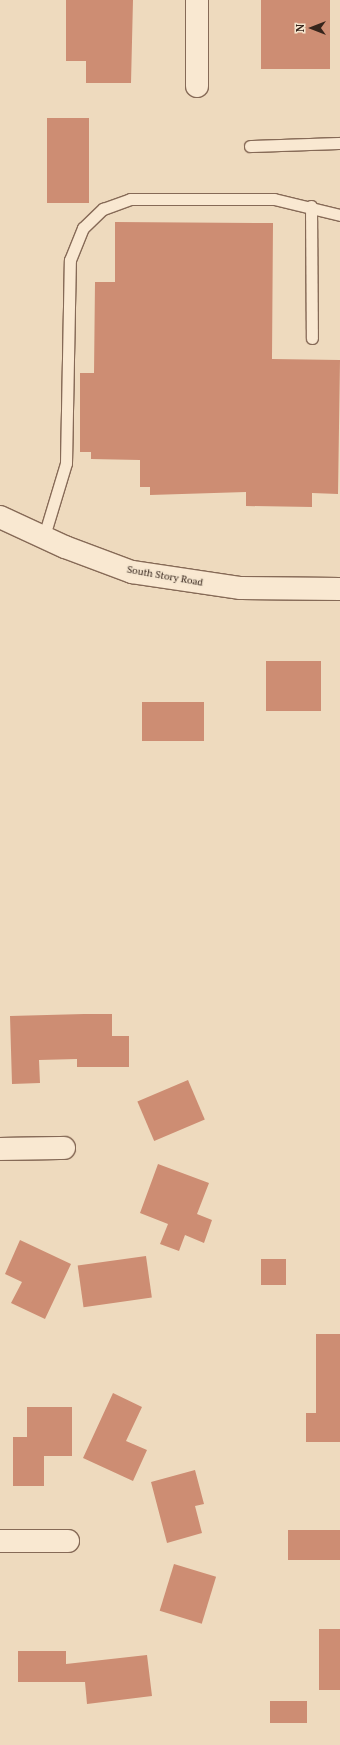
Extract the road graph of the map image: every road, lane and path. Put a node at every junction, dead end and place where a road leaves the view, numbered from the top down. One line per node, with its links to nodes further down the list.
1 (196, 0): 2 (main road)
2 (197, 86)
3 (340, 143): 4 (lane)
4 (250, 146)
5 (311, 206): 6 (lane); 7 (lane); 9 (lane)
6 (340, 215)
7 (312, 338)
8 (0, 517): 9 (main road, South Story Road)
9 (44, 536): 10 (main road, South Story Road)
10 (340, 589)
11 (64, 1148): 12 (main road)
12 (0, 1149)
13 (0, 1541): 14 (main road)
14 (68, 1541)

